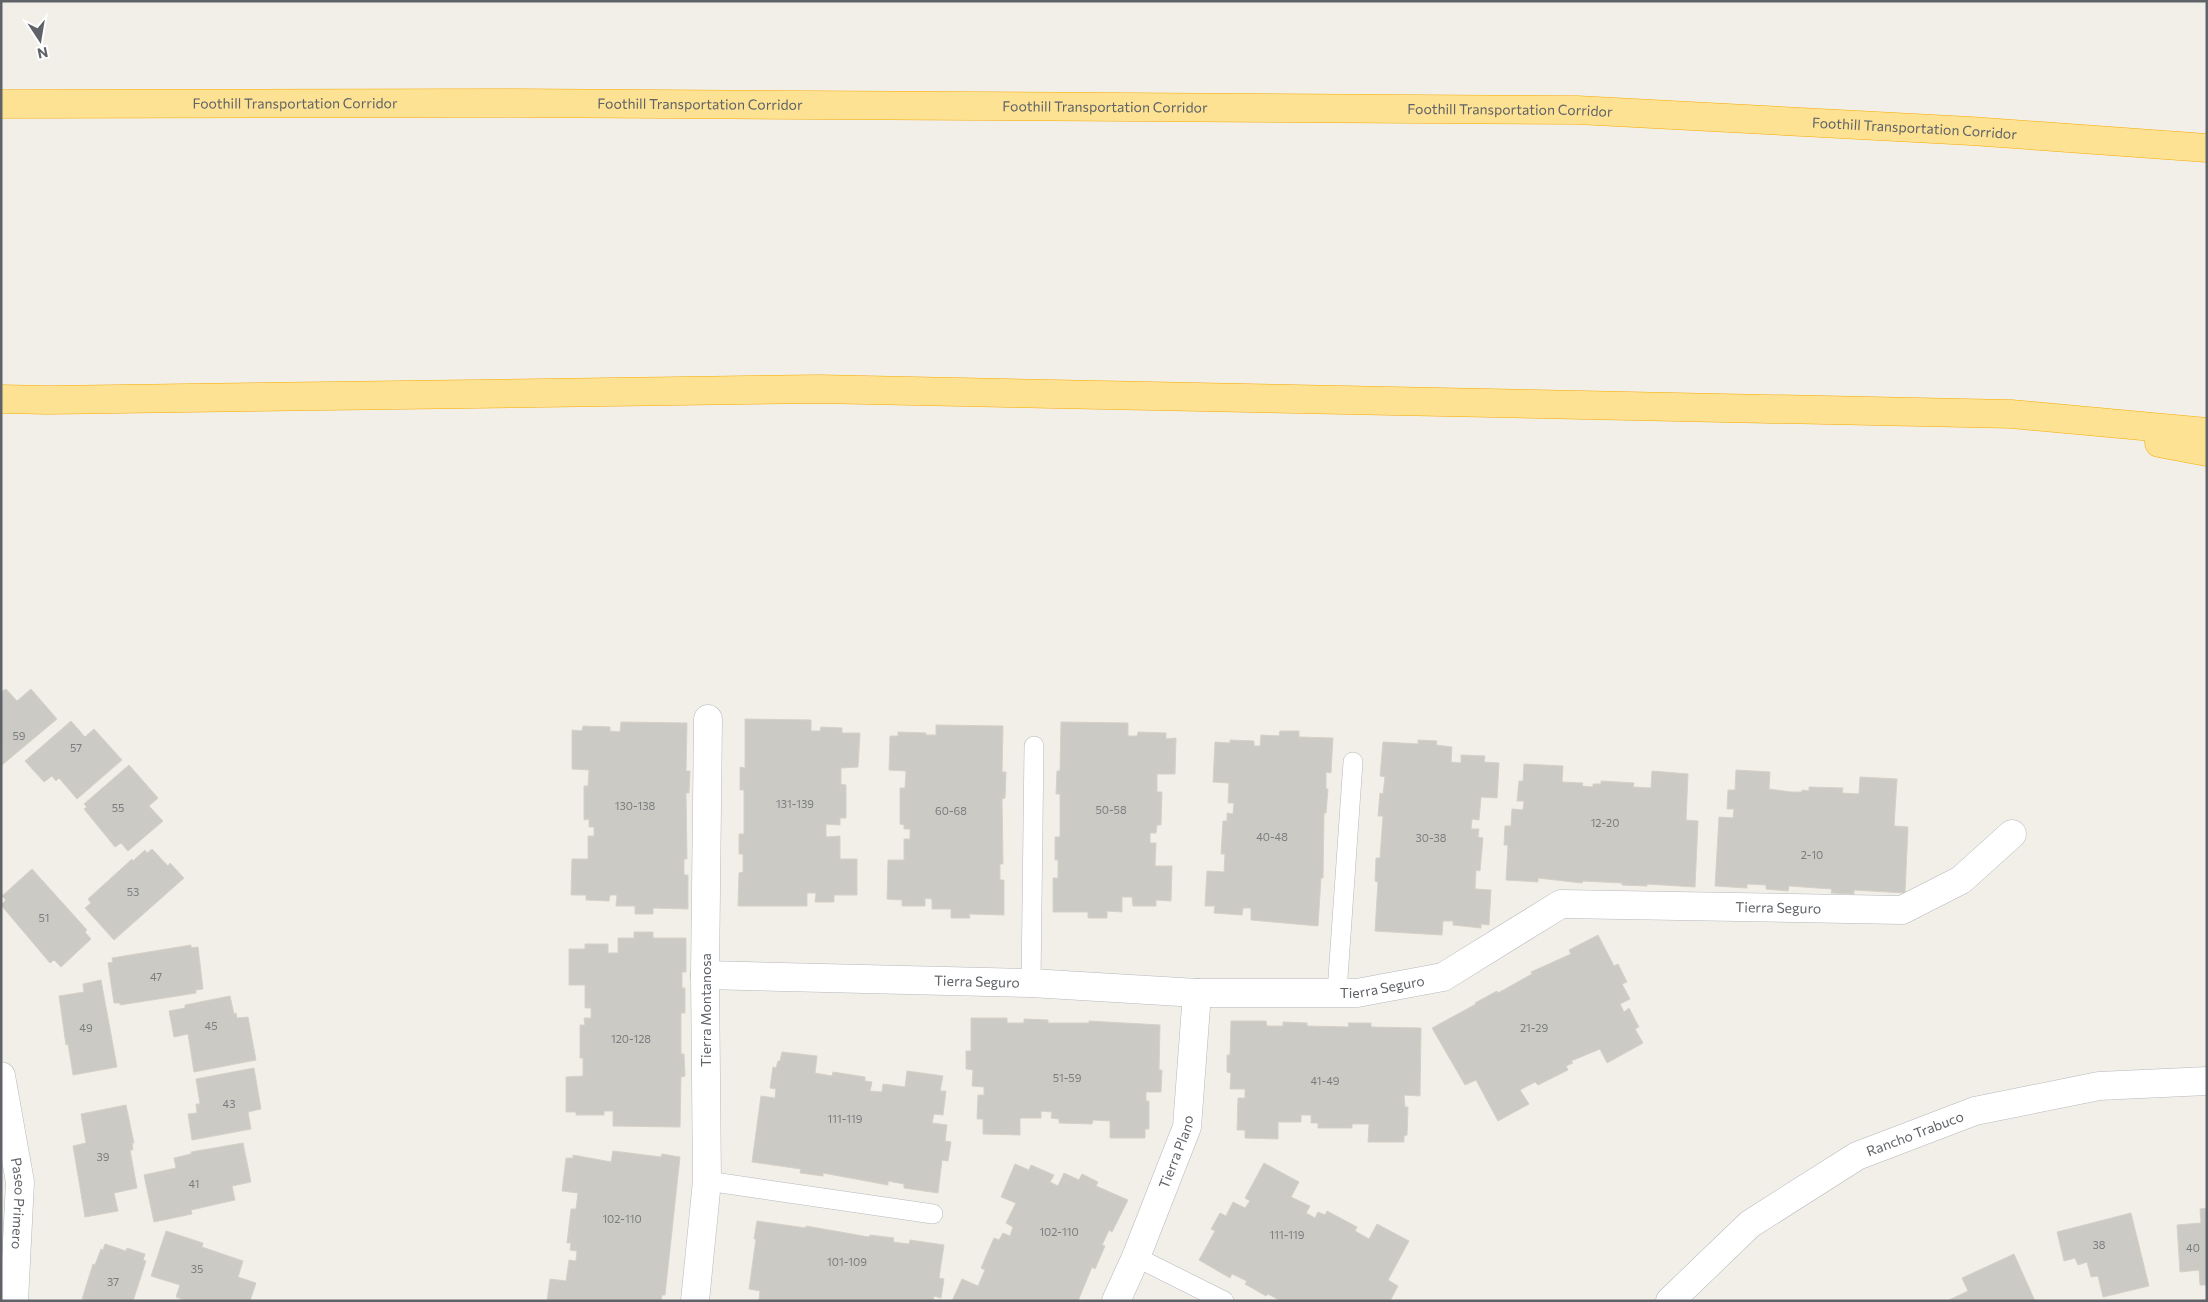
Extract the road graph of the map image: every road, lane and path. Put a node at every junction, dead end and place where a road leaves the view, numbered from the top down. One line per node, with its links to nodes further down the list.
1 (1, 104): 2 (highway, Foothill Transportation Corridor)
2 (2207, 148)
3 (1, 399): 4 (highway)
4 (2010, 414): 5 (highway); 6 (highway)
5 (2207, 432)
6 (2207, 452)
7 (708, 719): 11 (street, Tierra Montanosa)
8 (1034, 746): 12 (lane)
9 (1353, 762): 13 (lane)
10 (2012, 834): 13 (street, Tierra Seguro)
11 (705, 975): 12 (street, Tierra Seguro); 17 (street, Tierra Montanosa)
12 (1030, 983): 14 (street, Tierra Seguro)
13 (1337, 992): 14 (street, Tierra Seguro)
14 (1197, 993): 19 (street, Tierra Plano)
15 (1, 1076): 20 (street, Paseo Primero)
16 (2207, 1080): 24 (street, Rancho Trabuco)
17 (707, 1181): 18 (lane); 21 (street, Tierra Montanosa)
18 (933, 1214)
19 (1136, 1258): 22 (street, Tierra Plano); 23 (lane)
20 (14, 1301)
21 (695, 1301)
22 (1116, 1301)
23 (1224, 1301)
24 (1670, 1301)

